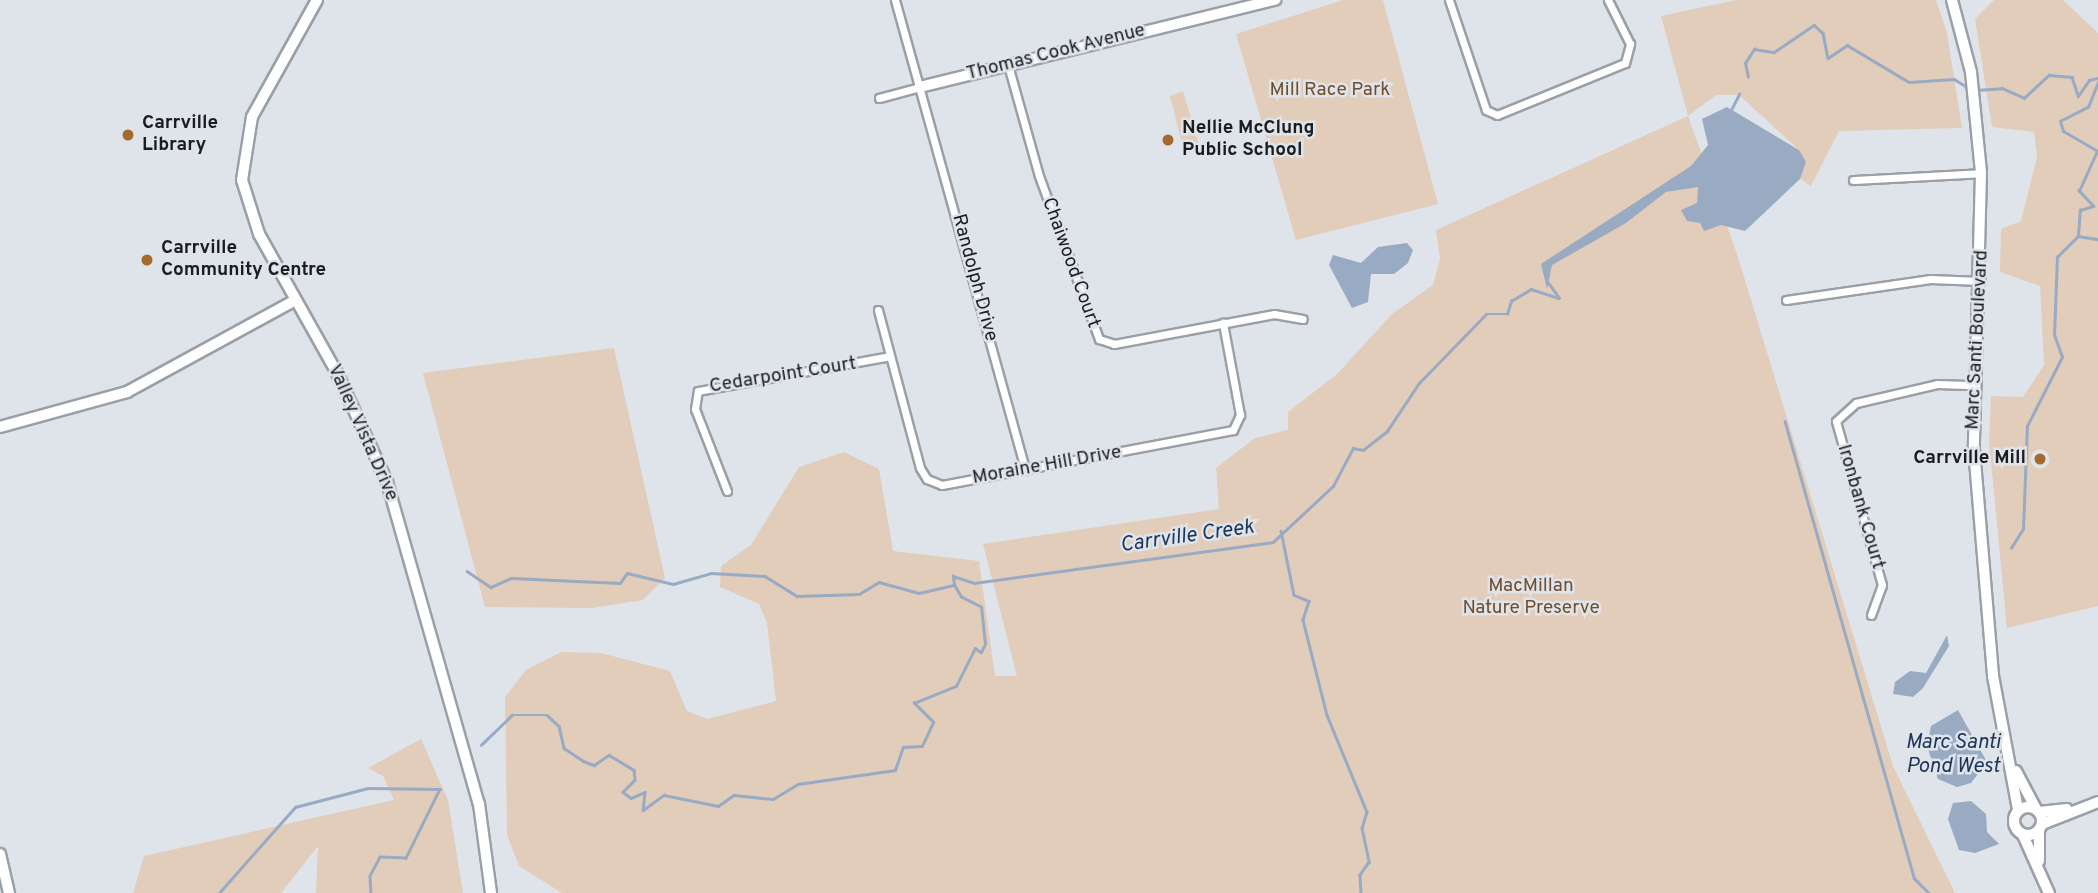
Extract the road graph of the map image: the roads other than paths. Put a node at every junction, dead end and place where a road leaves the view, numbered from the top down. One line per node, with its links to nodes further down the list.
1 (317, 0): 13 (street, Valley Vista Drive)
2 (895, 0): 8 (street, Randolph Drive)
3 (1275, 0): 7 (street, Thomas Cook Avenue)
4 (1449, 0): 5 (street)
5 (1608, 0)
6 (1952, 0): 10 (street, Marc Santi Boulevard)
7 (1008, 65): 8 (street, Thomas Cook Avenue); 17 (street, Chaiwood Court)
8 (920, 87): 9 (street, Thomas Cook Avenue); 21 (street, Randolph Drive)
9 (879, 98)
10 (1981, 173): 11 (street); 12 (street, Marc Santi Boulevard)
11 (1853, 180)
12 (1982, 281): 14 (street); 19 (street, Marc Santi Boulevard)
13 (296, 300): 20 (street); 34 (street, Valley Vista Drive)
14 (1786, 300)
15 (878, 310): 18 (street, Moraine Hill Drive)
16 (1303, 319): 17 (street, Chaiwood Court)
17 (1223, 323): 21 (street, Moraine Hill Drive)
18 (890, 356): 21 (street, Moraine Hill Drive); 22 (street, Cedarpoint Court)
19 (1975, 385): 23 (street, Ironbank Court); 24 (street, Marc Santi Boulevard)
20 (0, 427)
21 (1025, 470)
22 (726, 491)
23 (1871, 615)
24 (2012, 764): 27 (street, Marc Santi Boulevard); 28 (street, Marc Santi Boulevard)
25 (2098, 804): 26 (street)
26 (2074, 808): 28 (street); 29 (street)
27 (2018, 810): 28 (street); 30 (street, Marc Santi Boulevard)
28 (2037, 810): 29 (street, Marc Santi Boulevard)
29 (2041, 827): 30 (street); 32 (street)
30 (2023, 835): 32 (street)
31 (0, 854): 33 (main road)
32 (2039, 865): 35 (street)
33 (9, 893)
34 (491, 893)
35 (2049, 893)

